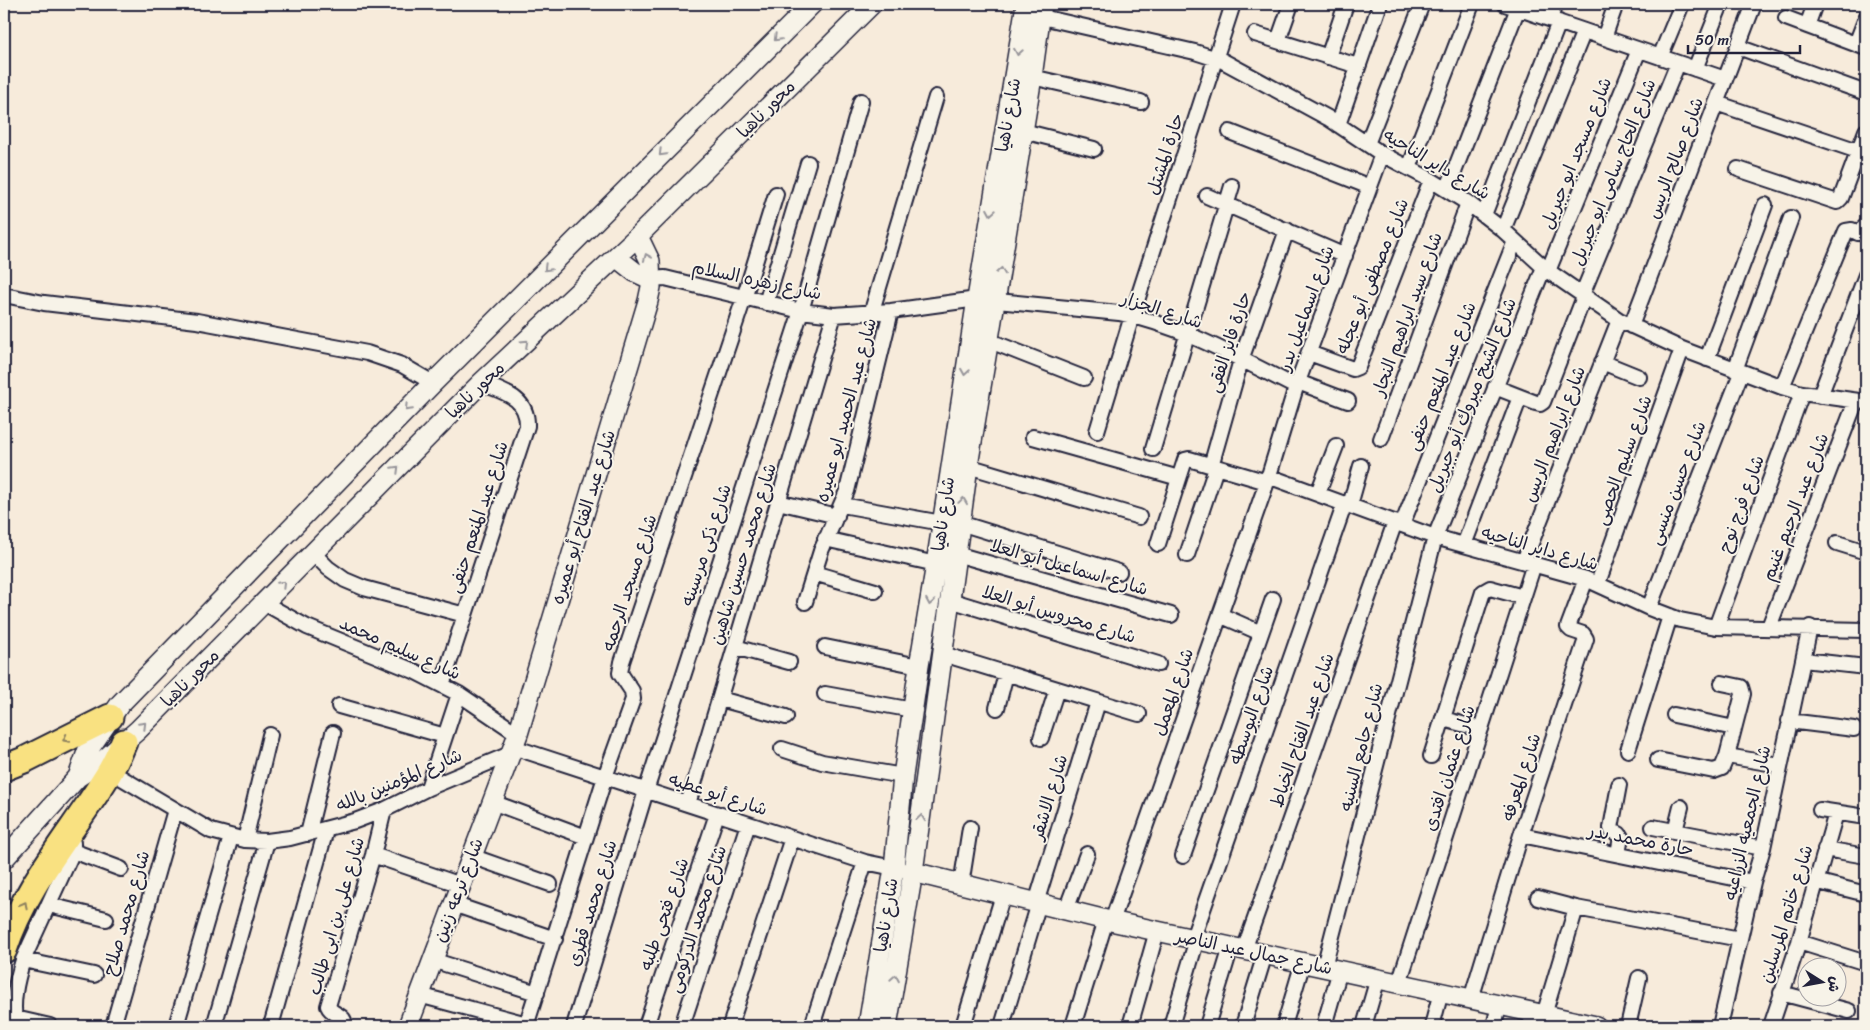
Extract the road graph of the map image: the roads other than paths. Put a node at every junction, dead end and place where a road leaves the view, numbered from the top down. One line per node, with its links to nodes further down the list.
1 (812, 4): 95 (main road, محور ناهيا, one-way to 95)
2 (872, 4): 66 (main road, محور ناهيا)
3 (1233, 4): 30 (street, حارة المشتل)
4 (1290, 4): 24 (street)
5 (1346, 4): 28 (street)
6 (1380, 4): 32 (street)
7 (1422, 4): 45 (street)
8 (1472, 4): 50 (street)
9 (1555, 4): 19 (street)
10 (1616, 4): 23 (street)
11 (1682, 4): 29 (street)
12 (1721, 4): 33 (street)
13 (1754, 4): 26 (street, شارع صالح الريس)
14 (1815, 4): 20 (street)
15 (1508, 5): 19 (street); 55 (street)
16 (1033, 10): 30 (street, شارع داير الناحيه); 34 (main road, شارع ناهيا); 76 (main road, شارع ناهيا, one-way to 76)
17 (1786, 18): 20 (street)
18 (1866, 18): 25 (street)
19 (1554, 21): 21 (street); 61 (street)
20 (1807, 26): 25 (street)
21 (1584, 31): 23 (street); 65 (street)
22 (1255, 34): 24 (street)
23 (1604, 38): 27 (street)
24 (1278, 41): 28 (street)
25 (1861, 46)
26 (1738, 47): 35 (street, شارع صالح الريس); 36 (street)
27 (1639, 50): 29 (street); 70 (street, شارع مسجد ابو جبريل)
28 (1328, 57): 32 (street)
29 (1660, 57): 31 (street)
30 (1216, 59): 41 (street, شارع داير الناحيه); 83 (street, حارة المشتل)
31 (1678, 63): 33 (street); 74 (street, شارع الحاج سامى ابو جبريل)
32 (1358, 66): 41 (street)
33 (1695, 69): 35 (street)
34 (1032, 76): 39 (street); 42 (main road, شارع ناهيا)
35 (1725, 80): 40 (street, شارع صالح الريس)
36 (1866, 94)
37 (936, 97): 81 (street)
38 (861, 101): 79 (street, شارع ذكى مرسينه)
39 (1141, 102)
40 (1716, 103): 47 (street); 84 (street, شارع صالح الريس)
41 (1338, 125): 45 (street, شارع داير الناحيه)
42 (1023, 131): 46 (street); 77 (main road, شارع ناهيا, one-way to 42)
43 (1866, 131): 47 (street)
44 (1230, 132): 54 (street)
45 (1367, 144): 48 (street, شارع داير الناحيه)
46 (1094, 148)
47 (1858, 151): 51 (street)
48 (1382, 154): 50 (street, شارع داير الناحيه); 54 (street, شارع اسماعيل بدر)
49 (808, 163): 78 (street)
50 (1409, 168): 52 (street, شارع داير الناحيه)
51 (1738, 168)
52 (1431, 180): 55 (street, شارع داير الناحيه); 88 (street, شارع مصطفى أبو عجله)
53 (1232, 186): 59 (street)
54 (1370, 187): 68 (street, شارع اسماعيل بدر)
55 (1447, 190): 58 (street, شارع داير الناحيه)
56 (776, 194): 75 (street, شارع مسجد الرحمه)
57 (1207, 196): 59 (street)
58 (1468, 203): 61 (street, شارع داير الناحيه); 107 (street, شارع سيد ابراهيم النجار)
59 (1227, 204): 64 (street); 85 (street)
60 (1765, 205): 89 (street)
61 (1484, 215): 65 (street, شارع داير الناحيه)
62 (1791, 218): 92 (street, شارع حسن منسى)
63 (1866, 226): 99 (street)
64 (1287, 230): 68 (street); 90 (street, حارة فايز الفقى)
65 (1503, 230): 67 (street, شارع داير الناحيه)
66 (638, 236): 69 (main road, محور ناهيا); 72 (main road, شارع عبد الفتاح أبو عميره, one-way to 66)
67 (1515, 241): 70 (street, شارع داير الناحيه); 122 (street, شارع عبد المنعم حنفى)
68 (1345, 256): 88 (street, شارع اسماعيل بدر)
69 (616, 257): 72 (main road); 96 (main road, محور ناهيا, one-way to 69)
70 (1546, 269): 74 (street, شارع داير الناحيه); 98 (street, شارع الشيخ مبروك أبو جبريل)
71 (1866, 276): 101 (street)
72 (650, 279): 75 (street, شارع زهره السلام); 186 (main road, شارع عبد الفتاح أبو عميره)
73 (4, 295): 95 (street)
74 (1583, 296): 84 (street, شارع داير الناحيه); 102 (street, شارع الحاج سامى ابو جبريل)
75 (744, 298): 78 (street, شارع زهره السلام); 197 (street, شارع مسجد الرحمه)
76 (977, 299): 77 (street, شارع الجزار); 80 (street, شارع زهره السلام); 120 (main road, شارع ناهيا, one-way to 120)
77 (996, 300): 83 (street, شارع الجزار); 86 (main road, شارع ناهيا)
78 (766, 303): 79 (street, شارع زهره السلام)
79 (801, 311): 82 (street, شارع زهره السلام); 200 (street, شارع ذكى مرسينه)
80 (891, 311): 81 (street, شارع زهره السلام); 118 (street, شارع عبد الحميد ابو عميره)
81 (871, 314): 82 (street, شارع زهره السلام)
82 (834, 315): 116 (street, شارع محمد حسين شاهين)
83 (1132, 316): 85 (street, شارع الجزار); 105 (street, حارة المشتل)
84 (1625, 323): 87 (street, شارع داير الناحيه); 91 (street, شارع ابراهيم الريس)
85 (1187, 335): 90 (street, شارع الجزار); 109 (street)
86 (990, 341): 94 (street); 110 (main road, شارع ناهيا)
87 (1682, 349): 89 (street, شارع داير الناحيه); 136 (street, شارع سليم الحصى)
88 (1309, 353): 97 (street, شارع اسماعيل بدر)
89 (1707, 359): 92 (street, شارع داير الناحيه)
90 (1241, 360): 97 (street, شارع الجزار); 112 (street, حارة فايز الفقى)
91 (1602, 362): 93 (street); 132 (street, شارع ابراهيم الريس)
92 (1738, 371): 99 (street, شارع داير الناحيه); 143 (street, شارع حسن منسى)
93 (1639, 377)
94 (1084, 378)
95 (433, 383): 174 (main road, محور ناهيا, one-way to 174)
96 (481, 383): 129 (main road, محور ناهيا, one-way to 96); 144 (street, شارع عبد المنعم حنفى)
97 (1297, 384): 103 (street, شارع الجزار); 114 (street, شارع اسماعيل بدر)
98 (1495, 386): 102 (street); 123 (street, شارع الشيخ مبروك أبو جبريل)
99 (1782, 387): 100 (street, شارع داير الناحيه)
100 (1802, 393): 101 (street, شارع داير الناحيه); 148 (street, شارع فرج نوح)
101 (1820, 396): 104 (street, شارع داير الناحيه)
102 (1520, 397): 127 (street)
103 (1348, 401)
104 (1861, 401): 149 (street, شارع عبد الرحيم غنيم)
105 (1097, 431)
106 (1033, 437): 113 (street)
107 (1381, 439)
108 (1336, 446): 115 (street)
109 (1153, 449)
110 (968, 466): 119 (street); 121 (main road, شارع ناهيا, one-way to 110)
111 (1362, 466): 117 (street, شارع البوسطه)
112 (1214, 467): 113 (street, شارع داير الناحيه); 114 (street, شارع داير الناحيه); 131 (street, حارة فايز الفقى)
113 (1179, 478): 126 (street)
114 (1268, 479): 115 (street, شارع داير الناحيه); 146 (street, شارع المعمل)
115 (1318, 494): 117 (street, شارع داير الناحيه)
116 (778, 502): 118 (street); 153 (street, شارع محمد حسين شاهين)
117 (1347, 504): 122 (street, شارع داير الناحيه); 252 (street, شارع البوسطه)
118 (839, 510): 120 (street); 124 (street, شارع عبد الحميد ابو عميره)
119 (1139, 517)
120 (942, 523): 133 (main road, شارع ناهيا)
121 (960, 523): 130 (main road, شارع ناهيا); 134 (street)
122 (1398, 523): 123 (street, شارع داير الناحيه); 255 (street, شارع عبد الفتاح الخياط)
123 (1435, 537): 127 (street, شارع داير الناحيه); 261 (street, شارع جامع السنيه)
124 (825, 539): 133 (street); 135 (street, شارع عبد الحميد ابو عميره)
125 (1836, 543): 128 (street)
126 (1158, 544)
127 (1464, 545): 132 (street, شارع داير الناحيه)
128 (1866, 552)
129 (313, 554): 142 (main road, محور ناهيا, one-way to 129); 144 (street)
130 (956, 554): 139 (main road, شارع ناهيا); 145 (street, شارع اسماعيل أبو العلا)
131 (1187, 556)
132 (1529, 562): 136 (street, شارع داير الناحيه); 138 (street, شارع عثمان افتدى)
133 (936, 564): 159 (main road, شارع ناهيا, one-way to 159)
134 (1119, 572)
135 (814, 573): 137 (street); 141 (street, شارع عبد الحميد ابو عميره)
136 (1592, 581): 143 (street, شارع داير الناحيه); 216 (street, شارع المعرفه)
137 (874, 591)
138 (1523, 597): 176 (street); 179 (street, شارع عثمان افتدى)
139 (950, 600): 155 (main road, شارع ناهيا); 158 (street, شارع محروس أبو العلا)
140 (1273, 600): 152 (street)
141 (805, 602)
142 (264, 603): 163 (street, شارع سليم محمد); 185 (main road, محور ناهيا, one-way to 142)
143 (1649, 608): 147 (street, شارع داير الناحيه)
144 (465, 615): 163 (street, شارع عبد المنعم حنفى)
145 (1171, 615)
146 (1220, 615): 152 (street); 249 (street, شارع المعمل)
147 (1670, 616): 148 (street, شارع داير الناحيه); 188 (street)
148 (1716, 627): 149 (street, شارع داير الناحيه)
149 (1769, 627): 150 (street, شارع داير الناحيه)
150 (1810, 627): 151 (street, شارع داير الناحيه); 156 (street, شارع الجمعيه الزراعيه)
151 (1866, 630)
152 (1261, 633): 228 (street)
153 (735, 647): 157 (street); 167 (street, شارع محمد حسين شاهين)
154 (825, 647): 159 (street)
155 (943, 654): 161 (street); 234 (main road, شارع ناهيا, one-way to 155)
156 (1803, 660): 160 (street); 177 (street, شارع الجمعيه الزراعيه)
157 (789, 662)
158 (1158, 664)
159 (919, 666): 171 (main road, شارع ناهيا)
160 (1866, 667)
161 (1006, 674): 164 (street); 170 (street)
162 (1722, 683): 178 (street)
163 (442, 685): 165 (street, شارع سليم محمد)
164 (1056, 689): 168 (street); 184 (street)
165 (459, 694): 183 (street); 186 (street, شارع سليم محمد)
166 (825, 694): 171 (street)
167 (720, 699): 175 (street); 202 (street, شارع محمد حسين شاهين)
168 (1098, 702): 172 (street); 243 (street, شارع الاشقر)
169 (339, 706): 183 (street)
170 (998, 708)
171 (912, 710): 196 (main road, شارع ناهيا)
172 (1139, 714)
173 (1674, 715): 178 (street)
174 (110, 717): 193 (highway, one-way to 193); 195 (main road, محور ناهيا)
175 (786, 717)
176 (1443, 719): 179 (street); 189 (street)
177 (1789, 721): 180 (street); 192 (street, شارع الجمعيه الزراعيه)
178 (1734, 728): 190 (street)
179 (1481, 729): 265 (street, شارع عثمان افتدى)
180 (1854, 729)
181 (334, 733): 215 (street)
182 (270, 735): 218 (street)
183 (445, 736): 199 (street)
184 (1041, 738)
185 (124, 742): 194 (highway); 195 (main road, محور ناهيا)
186 (513, 745): 197 (street, شارع أبو عطيه); 199 (street, شارع المؤمنين بالله); 201 (main road, شارع ترعه زنين)
187 (782, 749): 196 (street)
188 (1628, 750)
189 (1431, 756)
190 (1727, 756): 191 (street); 192 (street)
191 (1658, 760)
192 (1779, 765): 222 (street, شارع الجمعيه الزراعيه)
193 (4, 768)
194 (110, 771): 204 (street, شارع المؤمنين بالله); 221 (highway)
195 (78, 776): 230 (main road, محور ناهيا)
196 (903, 776): 232 (main road, شارع ناهيا)
197 (605, 777): 200 (street, شارع أبو عطيه); 217 (street, شارع مسجد الرحمه)
198 (1619, 785): 225 (street)
199 (428, 788): 205 (street, شارع المؤمنين بالله)
200 (646, 791): 202 (street, شارع أبو عطيه); 283 (street, شارع محمد قطرى)
201 (492, 802): 217 (street); 227 (main road, شارع ترعه زنين)
202 (688, 804): 208 (street, شارع أبو عطيه)
203 (1681, 807): 214 (street)
204 (175, 810): 218 (street, شارع المؤمنين بالله); 278 (street, شارع محمد صلاح)
205 (384, 810): 213 (street, شارع المؤمنين بالله); 226 (street, شارع على بن ابى طالب)
206 (1820, 810): 207 (street)
207 (1836, 812): 209 (street); 223 (street, شارع خاتم المرسلين)
208 (717, 814): 210 (street, شارع أبو عطيه); 284 (street, شارع فتحى طلبه)
209 (1866, 817)
210 (748, 824): 219 (street, شارع أبو عطيه); 285 (street, شارع محمد الدركومى)
211 (1653, 827): 214 (street)
212 (970, 828): 239 (street)
213 (326, 830): 215 (street, شارع المؤمنين بالله); 281 (street)
214 (1675, 831): 222 (street)
215 (308, 834): 220 (street, شارع المؤمنين بالله)
216 (1521, 834): 225 (street, حارة محمد بدر); 270 (street, شارع المعرفه)
217 (586, 837): 251 (street, شارع مسجد الرحمه)
218 (238, 838): 220 (street, شارع المؤمنين بالله); 279 (street)
219 (792, 838): 231 (street, شارع أبو عطيه); 286 (street)
220 (267, 841): 280 (street)
221 (71, 842): 233 (street); 245 (street); 257 (highway, one-way to 221)
222 (1763, 848): 236 (street, شارع الجمعيه الزراعيه)
223 (1825, 849): 229 (street); 235 (street, شارع خاتم المرسلين)
224 (1087, 854): 247 (street)
225 (1618, 854): 236 (street, حارة محمد بدر)
226 (373, 855): 238 (street); 275 (street, شارع على بن ابى طالب)
227 (471, 856): 237 (street); 238 (main road, شارع ترعه زنين)
228 (1183, 856)
229 (1866, 856)
230 (4, 859)
231 (865, 862): 232 (street, شارع أبو عطيه); 287 (street)
232 (894, 868): 234 (street, شارع أبو عطيه); 288 (main road, شارع ناهيا)
233 (121, 869)
234 (914, 872): 239 (main road, شارع جمال عبد الناصر); 289 (main road, شارع ناهيا, one-way to 234)
235 (1815, 881): 240 (street); 254 (street, شارع خاتم المرسلين)
236 (1753, 882): 253 (street, شارع الجمعيه الزراعيه)
237 (550, 884)
238 (461, 885): 244 (main road, شارع ترعه زنين)
239 (961, 885): 241 (main road, شارع جمال عبد الناصر)
240 (1866, 894)
241 (1003, 895): 243 (main road, شارع جمال عبد الناصر); 290 (street)
242 (1538, 898): 246 (street)
243 (1037, 903): 247 (main road, شارع جمال عبد الناصر); 291 (street, شارع الاشقر)
244 (454, 904): 251 (street); 258 (main road, شارع ترعه زنين)
245 (49, 905): 248 (street); 257 (street)
246 (1576, 908): 253 (street); 273 (street)
247 (1066, 910): 249 (main road, شارع جمال عبد الناصر)
248 (106, 919)
249 (1109, 921): 250 (main road, شارع جمال عبد الناصر); 292 (street, شارع المعمل)
250 (1157, 931): 252 (main road, شارع جمال عبد الناصر); 293 (street)
251 (555, 939): 267 (street, شارع مسجد الرحمه)
252 (1195, 939): 255 (main road, شارع جمال عبد الناصر); 294 (street, شارع البوسطه)
253 (1740, 939): 304 (street, شارع الجمعيه الزراعيه)
254 (1799, 942): 260 (street); 268 (street, شارع خاتم المرسلين)
255 (1238, 948): 256 (main road, شارع جمال عبد الناصر); 295 (street, شارع عبد الفتاح الخياط)
256 (1265, 954): 259 (main road, شارع جمال عبد الناصر); 296 (street)
257 (13, 955): 262 (street); 274 (street)
258 (432, 960): 267 (street); 269 (main road, شارع ترعه زنين)
259 (1303, 962): 261 (main road, شارع جمال عبد الناصر); 297 (street)
260 (1866, 962)
261 (1332, 969): 263 (main road, شارع جمال عبد الناصر); 298 (street, شارع جامع السنيه)
262 (94, 975)
263 (1378, 978): 265 (main road, شارع جمال عبد الناصر); 299 (street)
264 (1639, 978): 303 (street)
265 (1399, 983): 266 (main road, شارع جمال عبد الناصر)
266 (1441, 992): 270 (main road, شارع جمال عبد الناصر); 300 (street)
267 (537, 993): 276 (street, شارع مسجد الرحمه)
268 (1781, 993): 272 (street); 305 (street, شارع خاتم المرسلين)
269 (419, 995): 276 (street); 282 (main road, شارع ترعه زنين)
270 (1471, 999): 271 (main road, شارع جمال عبد الناصر)
271 (1499, 1005): 273 (main road, شارع جمال عبد الناصر); 301 (street)
272 (1849, 1011)
273 (1536, 1018): 302 (main road, شارع جمال عبد الناصر)
274 (15, 1022): 277 (street)
275 (344, 1025)
276 (527, 1025)
277 (50, 1026)
278 (113, 1026)
279 (176, 1026)
280 (214, 1026)
281 (271, 1026)
282 (408, 1026)
283 (574, 1026)
284 (646, 1026)
285 (682, 1026)
286 (730, 1026)
287 (812, 1026)
288 (868, 1026)
289 (887, 1026)
290 (963, 1026)
291 (1002, 1026)
292 (1073, 1026)
293 (1130, 1026)
294 (1170, 1026)
295 (1207, 1026)
296 (1243, 1026)
297 (1284, 1026)
298 (1324, 1026)
299 (1364, 1026)
300 (1432, 1026)
301 (1494, 1026)
302 (1596, 1026)
303 (1628, 1026)
304 (1720, 1026)
305 (1771, 1026)

